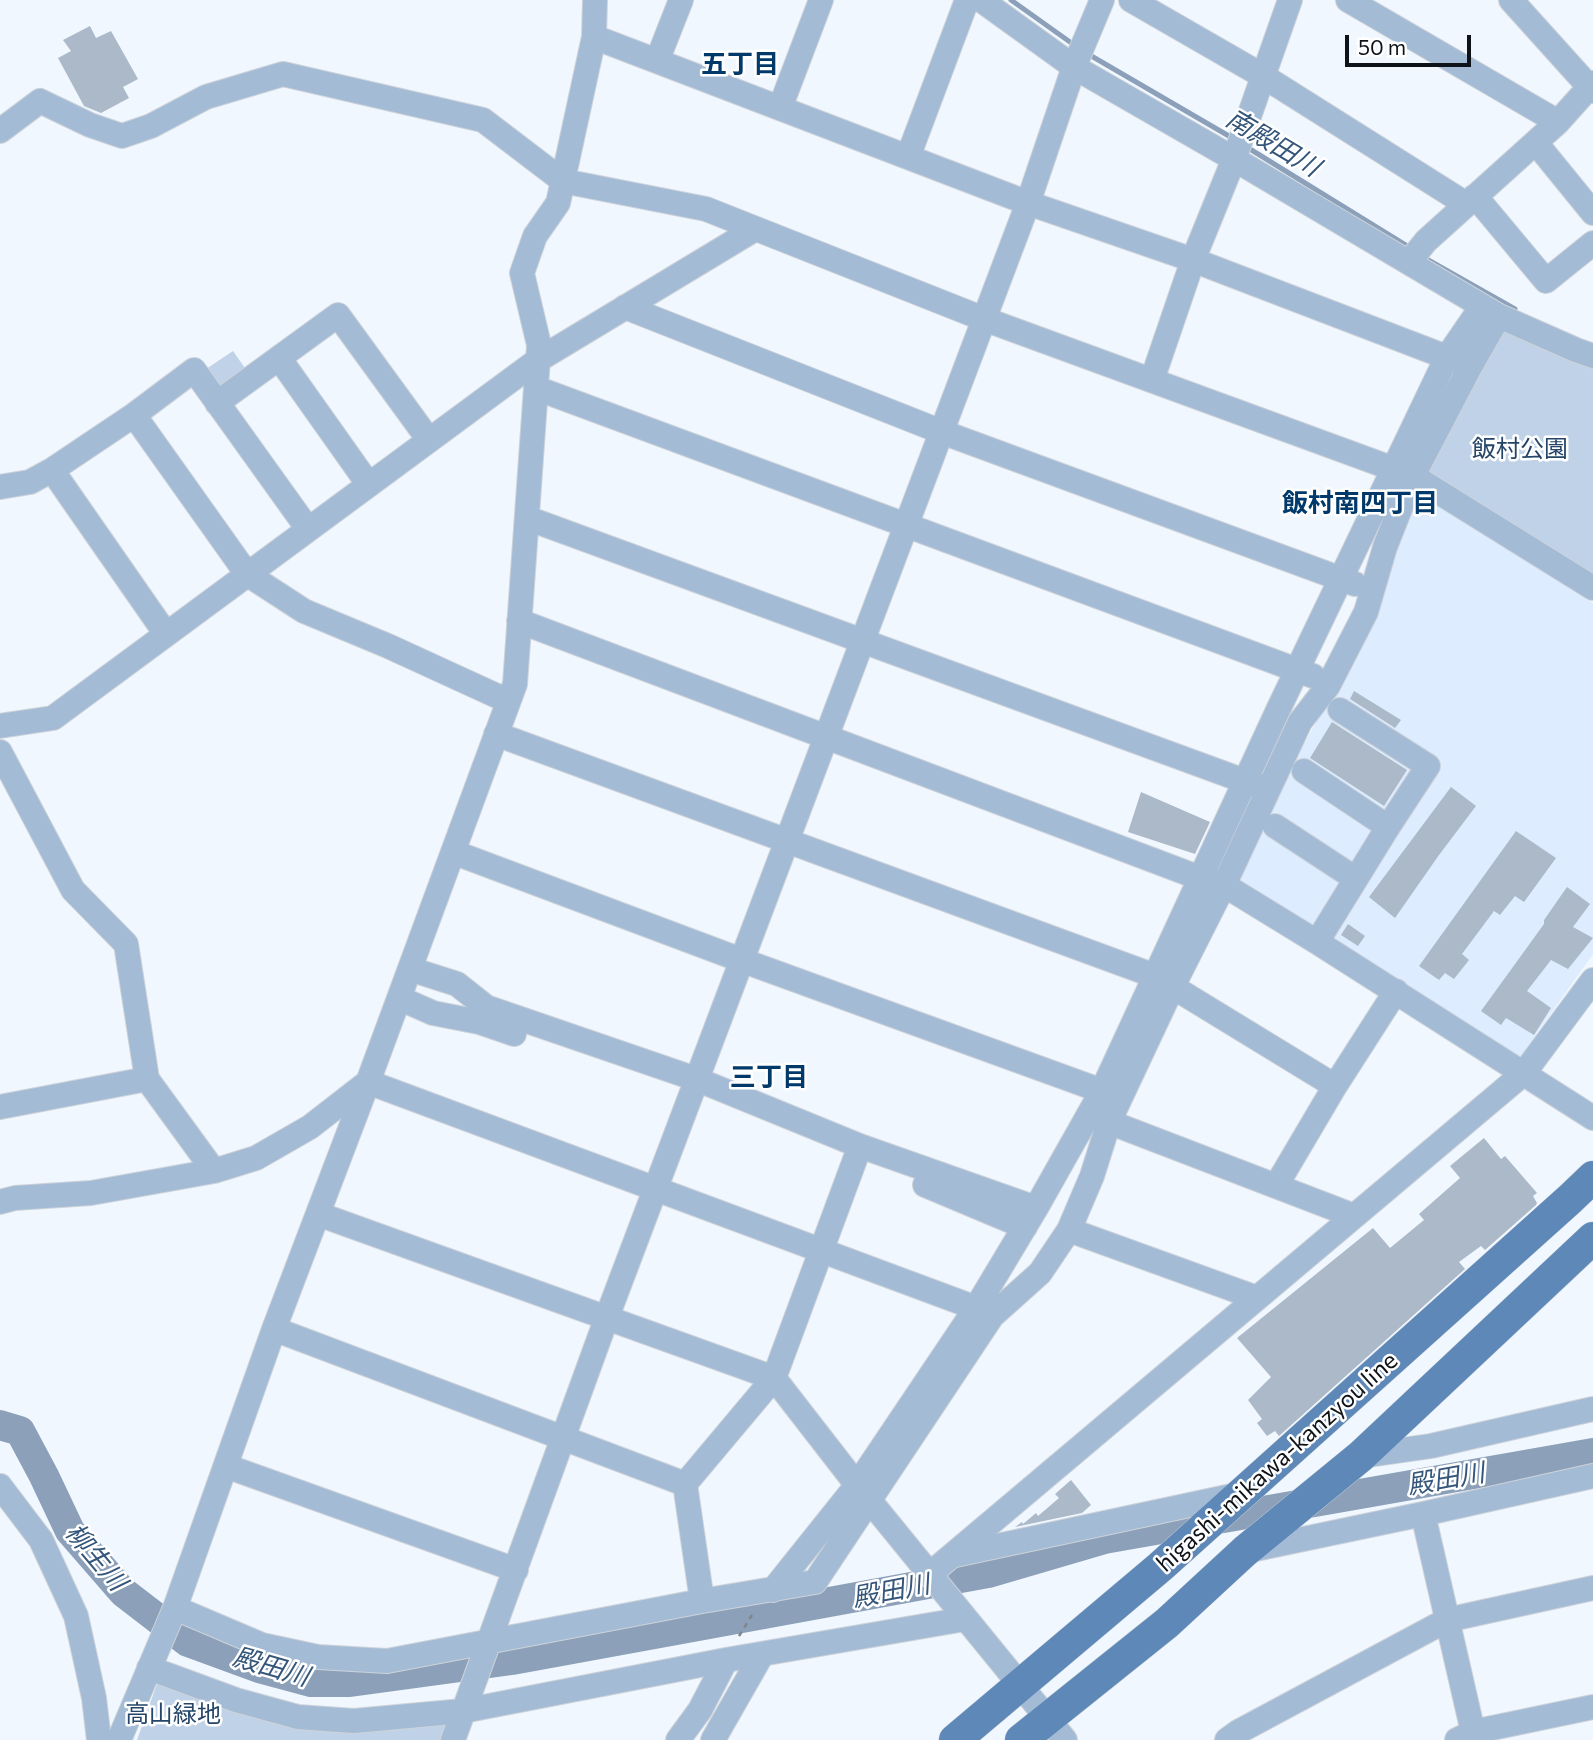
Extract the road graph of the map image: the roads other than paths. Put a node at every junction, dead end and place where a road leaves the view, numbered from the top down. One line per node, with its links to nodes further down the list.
1 (595, 0): 11 (street)
2 (681, 0): 13 (street)
3 (821, 0): 16 (street)
4 (967, 0): 21 (street)
5 (981, 0): 12 (street)
6 (1102, 0): 12 (street)
7 (1130, 0): 14 (street)
8 (1290, 0): 14 (street)
9 (1348, 0): 17 (street)
10 (1511, 0): 15 (street)
11 (594, 37): 13 (street); 22 (street)
12 (1079, 56): 20 (street); 24 (street)
13 (657, 61): 16 (street)
14 (1263, 76): 20 (street); 23 (street)
15 (1592, 87): 17 (street)
16 (780, 108): 21 (street)
17 (1558, 122): 19 (street)
18 (0, 131): 22 (street)
19 (1536, 143): 23 (street); 25 (street)
20 (1238, 149): 28 (street); 29 (street)
21 (908, 157): 24 (street)
22 (562, 181): 26 (street); 36 (street)
23 (1471, 200): 27 (street); 28 (street)
24 (1028, 203): 29 (street); 32 (street)
25 (1593, 213)
26 (755, 229): 30 (street); 32 (street)
27 (1593, 243)
28 (1414, 255): 31 (street)
29 (1193, 260): 34 (street); 38 (street)
30 (625, 307): 36 (street); 42 (street)
31 (1491, 311): 33 (street); 34 (street); 37 (street)
32 (984, 319): 38 (street); 42 (street)
33 (1593, 356)
34 (1447, 357): 37 (street); 45 (street)
35 (279, 358): 40 (street); 43 (street); 46 (street)
36 (538, 360): 39 (street); 43 (street)
37 (1470, 367): 45 (street)
38 (1152, 380): 45 (street)
39 (536, 388): 48 (street); 49 (street)
40 (217, 403): 41 (street); 50 (street)
41 (134, 415): 44 (street); 51 (street)
42 (942, 432): 49 (street); 52 (street)
43 (429, 440): 46 (street)
44 (52, 470): 47 (street); 56 (street)
45 (1404, 472): 52 (street); 53 (street); 54 (street)
46 (369, 485): 50 (street)
47 (0, 487)
48 (527, 518): 55 (street); 57 (street)
49 (906, 526): 57 (street); 58 (street)
50 (308, 529): 51 (street)
51 (247, 574): 56 (street); 60 (street)
52 (1341, 579): 54 (street); 58 (street)
53 (1593, 588)
54 (1372, 590): 59 (street)
55 (519, 621): 60 (street); 64 (street)
56 (166, 634): 62 (street)
57 (862, 641): 64 (street); 67 (street)
58 (1298, 670): 59 (street); 67 (street)
59 (1330, 682): 68 (street)
60 (508, 701): 63 (street)
61 (1340, 710): 70 (street)
62 (0, 726)
63 (496, 734): 71 (street); 72 (street)
64 (826, 736): 71 (street); 74 (street)
65 (0, 751): 83 (street)
66 (1304, 771): 70 (street)
67 (1245, 782): 68 (street); 74 (street)
68 (1268, 790): 74 (street)
69 (1275, 826): 73 (street)
70 (1388, 827): 73 (street)
71 (787, 840): 76 (street); 79 (street)
72 (453, 852): 76 (street); 77 (street)
73 (1356, 879): 75 (street)
74 (1212, 881): 75 (street); 79 (street)
75 (1317, 942): 80 (street)
76 (741, 960): 86 (street); 87 (street)
77 (410, 969): 81 (street); 86 (street)
78 (1593, 980): 82 (street)
79 (1164, 981): 85 (street); 87 (street); 90 (street)
80 (1396, 991): 82 (street); 85 (street)
81 (399, 998): 84 (street); 86 (street)
82 (1524, 1073): 89 (street); 98 (street)
83 (147, 1079): 88 (street); 92 (street)
84 (368, 1082): 92 (street); 95 (street); 97 (street)
85 (1335, 1086): 94 (street)
86 (694, 1087): 91 (street); 95 (street)
87 (1102, 1091): 90 (street); 99 (street)
88 (0, 1107)
89 (1593, 1118)
90 (1108, 1122): 94 (street); 100 (street)
91 (858, 1151): 99 (street); 102 (street)
92 (214, 1171): 96 (street)
93 (1593, 1177): 116 (main road, higashi-mikawa-kanzyou line)
94 (1276, 1186): 98 (street)
95 (655, 1190): 102 (street); 105 (street)
96 (0, 1202)
97 (318, 1214): 105 (street); 106 (street)
98 (1354, 1216): 103 (street)
99 (1030, 1217): 104 (street)
100 (1069, 1230): 103 (street); 115 (street)
101 (1593, 1238): 110 (main road, higashi-mikawa-kanzyou line)
102 (821, 1250): 104 (street); 107 (street)
103 (1257, 1298): 119 (street)
104 (976, 1308): 115 (street)
105 (607, 1317): 107 (street); 109 (street)
106 (274, 1329): 109 (street); 111 (street)
107 (774, 1378): 113 (street); 115 (street)
108 (1593, 1409): 110 (street)
109 (564, 1438): 113 (street); 120 (street)
110 (1361, 1456): 118 (main road, higashi-mikawa-kanzyou line)
111 (226, 1466): 120 (street); 126 (street)
112 (1593, 1476): 117 (street)
113 (685, 1484): 123 (street)
114 (0, 1486): 137 (street)
115 (863, 1492): 121 (street); 123 (street)
116 (1236, 1499): 119 (street); 131 (main road, higashi-mikawa-kanzyou line)
117 (1423, 1514): 118 (street); 125 (street)
118 (1249, 1547): 134 (main road, higashi-mikawa-kanzyou line)
119 (951, 1556): 121 (street)
120 (516, 1570): 127 (street)
121 (930, 1574): 124 (street)
122 (1593, 1588): 125 (street)
123 (702, 1601): 127 (street)
124 (961, 1613): 128 (street); 131 (street)
125 (1447, 1620): 135 (street); 136 (street)
126 (169, 1622): 127 (street); 130 (street)
127 (487, 1649): 132 (street)
128 (761, 1656): 129 (street); 141 (street)
129 (726, 1660): 132 (street); 140 (street)
130 (149, 1668): 132 (street); 138 (street)
131 (1019, 1685): 134 (street); 142 (main road, higashi-mikawa-kanzyou line)
132 (464, 1707): 139 (street)
133 (1593, 1707): 136 (street)
134 (1056, 1729): 143 (main road, higashi-mikawa-kanzyou line)
135 (1237, 1737)
136 (1469, 1737)
137 (99, 1740)
138 (119, 1740)
139 (453, 1740)
140 (678, 1740)
141 (713, 1740)
142 (955, 1740)
143 (1021, 1740)

